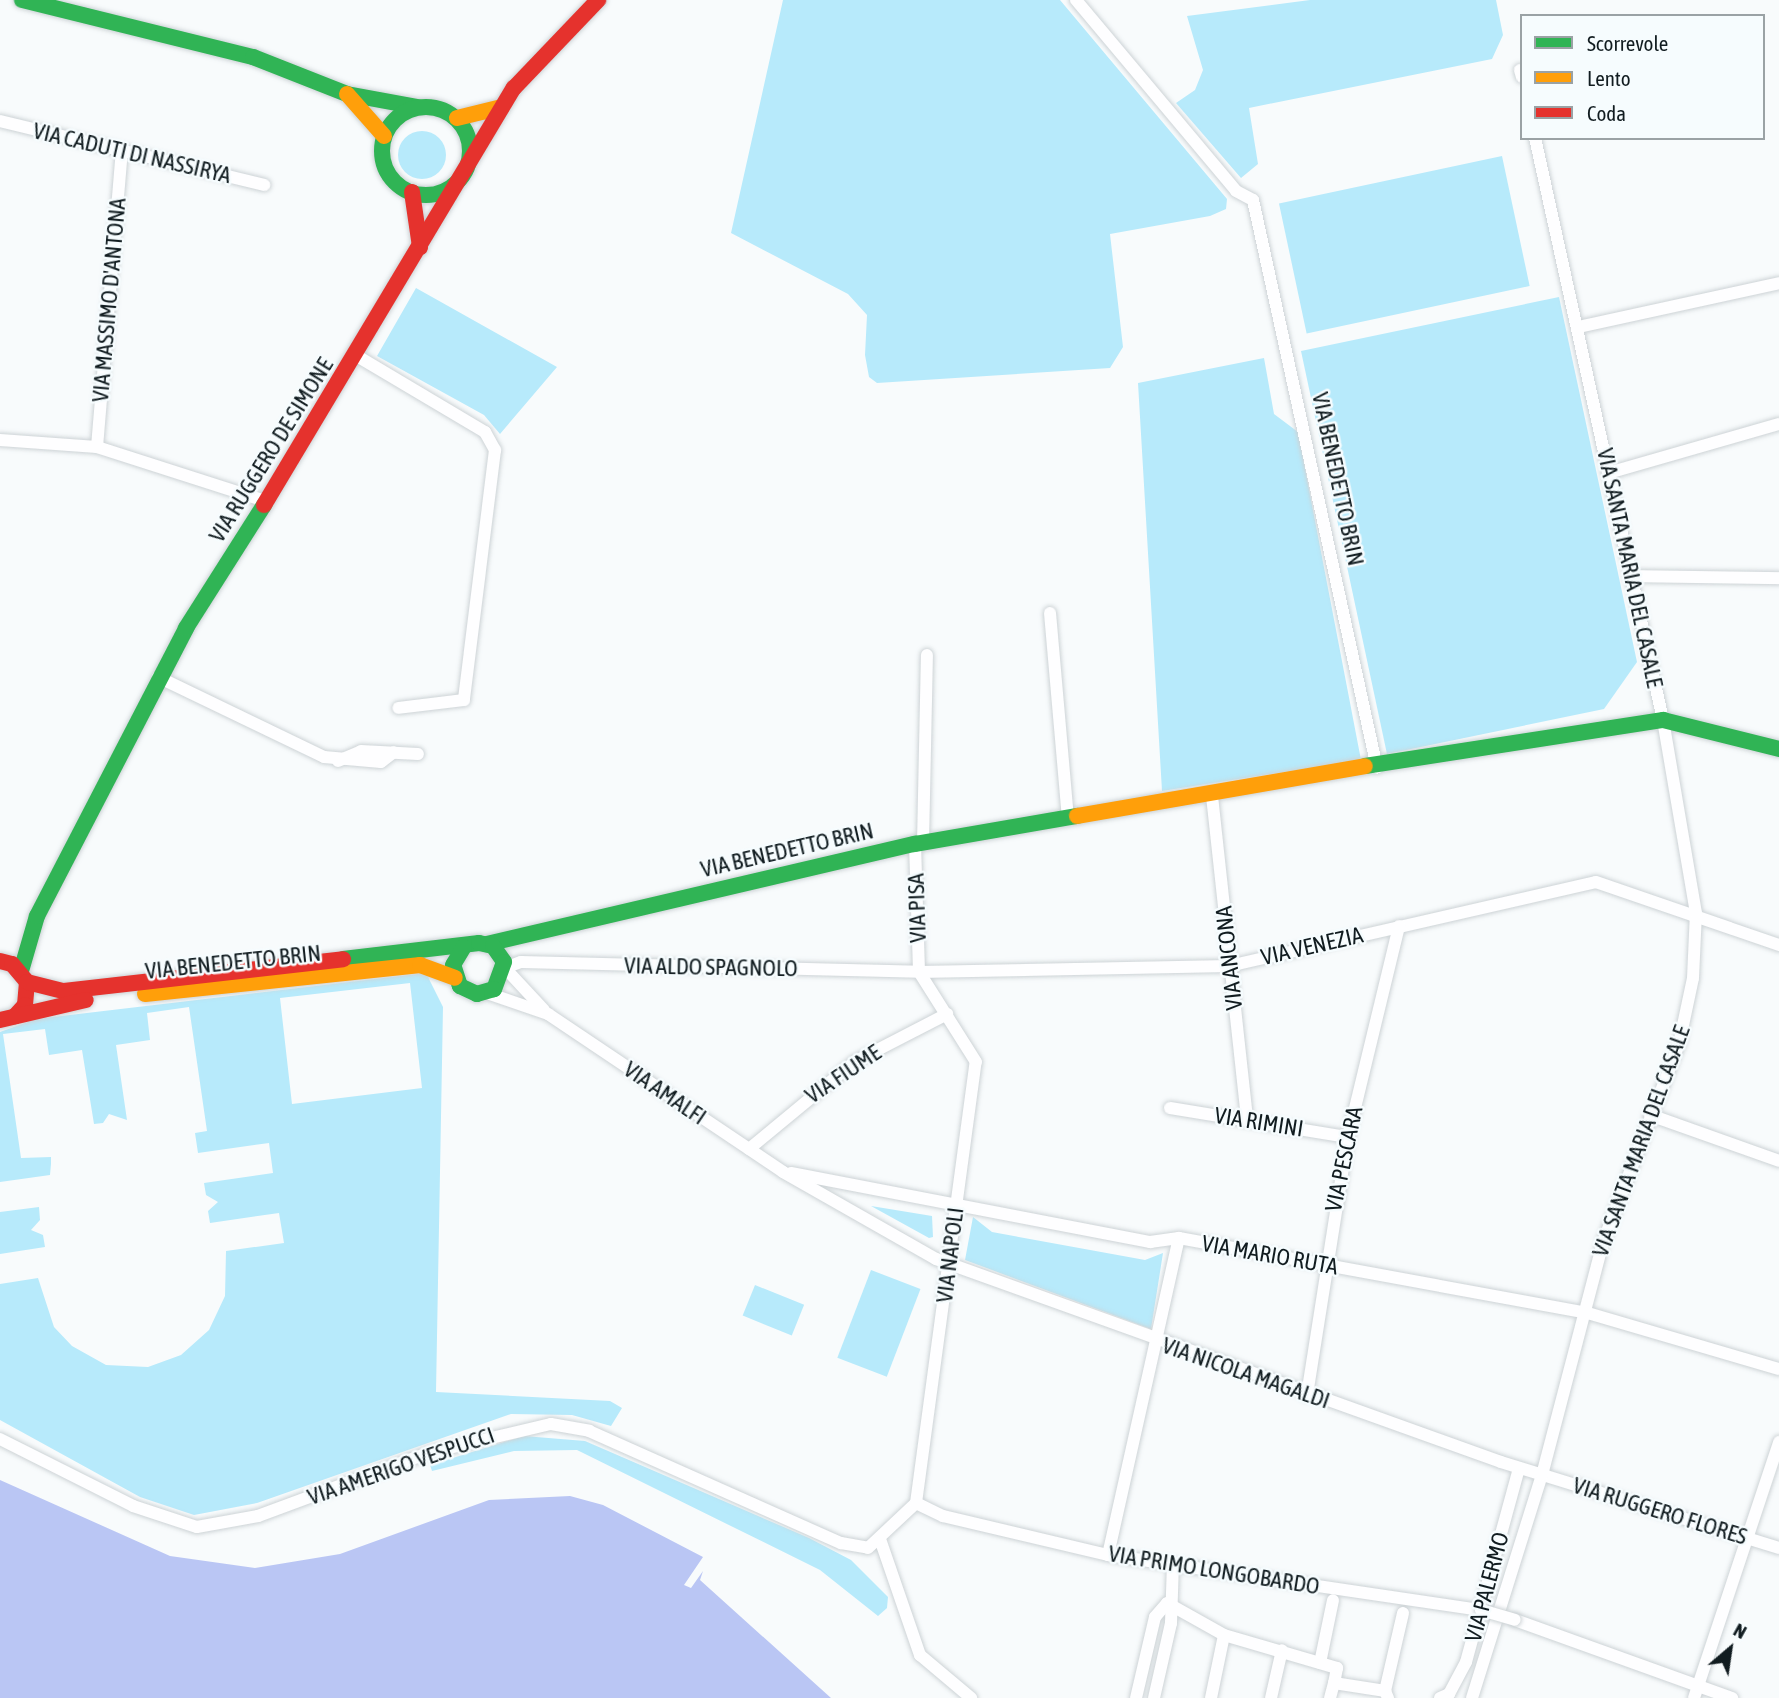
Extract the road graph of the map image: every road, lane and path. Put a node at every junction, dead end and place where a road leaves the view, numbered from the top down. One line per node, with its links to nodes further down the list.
1 (22, 0): 4 (street)
2 (598, 0): 6 (street, VIA RUGGERO DE SIMONE)
3 (1076, 0): 33 (street, VIA BENEDETTO BRIN)
4 (347, 94): 5 (street); 9 (street)
5 (418, 107): 7 (street); 9 (street)
6 (502, 107): 7 (street); 12 (street, VIA RUGGERO DE SIMONE)
7 (457, 118): 12 (street)
8 (0, 121): 11 (street, VIA CADUTI DI NASSIRYA)
9 (384, 136): 14 (street)
10 (1535, 140): 17 (street, VIA SANTA MARIA DEL CASALE)
11 (122, 152): 13 (street, VIA CADUTI DI NASSIRYA); 21 (street, VIA MASSIMO D'ANTONA)
12 (466, 170): 14 (street, VIA RUGGERO DE SIMONE); 15 (street, VIA RUGGERO DE SIMONE)
13 (264, 185)
14 (412, 192): 15 (street)
15 (420, 247): 18 (street, VIA RUGGERO DE SIMONE)
16 (1779, 283): 17 (street)
17 (1578, 327): 22 (street, VIA SANTA MARIA DEL CASALE)
18 (357, 356): 23 (street, VIA RUGGERO DE SIMONE); 29 (street)
19 (1779, 424): 22 (street)
20 (0, 440): 21 (street)
21 (97, 447): 23 (street)
22 (1608, 473): 24 (street, VIA SANTA MARIA DEL CASALE)
23 (265, 501): 28 (street, VIA RUGGERO DE SIMONE)
24 (1630, 576): 25 (street); 30 (street, VIA SANTA MARIA DEL CASALE)
25 (1779, 578)
26 (1050, 613): 35 (street)
27 (927, 655): 36 (street)
28 (159, 677): 32 (street); 38 (street, VIA RUGGERO DE SIMONE)
29 (398, 708)
30 (1664, 720): 31 (street, VIA BENEDETTO BRIN); 33 (street, VIA BENEDETTO BRIN); 37 (street, VIA SANTA MARIA DEL CASALE)
31 (1779, 749)
32 (418, 754)
33 (1377, 768): 34 (street, VIA BENEDETTO BRIN)
34 (1213, 796): 35 (street, VIA BENEDETTO BRIN); 47 (street, VIA ANCONA)
35 (1068, 819): 36 (street, VIA BENEDETTO BRIN)
36 (919, 843): 40 (street, VIA BENEDETTO BRIN); 48 (street, VIA PISA)
37 (1696, 914): 39 (street, VIA VENEZIA); 42 (street, VIA VENEZIA); 57 (street, VIA SANTA MARIA DEL CASALE)
38 (37, 916): 44 (street, VIA RUGGERO DE SIMONE); 49 (street, VIA RUGGERO DE SIMONE)
39 (1399, 926): 47 (street, VIA VENEZIA); 59 (street, VIA PESCARA)
40 (538, 930): 41 (street, VIA BENEDETTO BRIN); 46 (street, VIA BENEDETTO BRIN)
41 (487, 944): 43 (street, VIA BENEDETTO BRIN); 46 (street)
42 (1779, 945)
43 (464, 947): 49 (street, VIA BENEDETTO BRIN); 50 (street)
44 (0, 961): 49 (street, VIA BENEDETTO BRIN)
45 (533, 962): 46 (street, VIA ALDO SPAGNOLO); 48 (street, VIA ALDO SPAGNOLO); 51 (street)
46 (504, 965): 51 (street, VIA AMALFI); 52 (street, VIA BENEDETTO BRIN)
47 (1229, 966): 48 (street, VIA VENEZIA); 58 (street, VIA ANCONA)
48 (919, 972): 54 (street, VIA NAPOLI)
49 (24, 977): 55 (street, VIA RUGGERO DE SIMONE)
50 (455, 978): 52 (street, VIA BENEDETTO BRIN); 55 (street, VIA BENEDETTO BRIN)
51 (525, 989): 53 (street, VIA AMALFI)
52 (487, 993): 53 (street, VIA AMALFI)
53 (548, 1014): 60 (street, VIA AMALFI)
54 (947, 1014): 60 (street, VIA FIUME); 63 (street, VIA NAPOLI)
55 (4, 1020)
56 (1170, 1108): 58 (street, VIA RIMINI)
57 (1650, 1115): 61 (street); 67 (street, VIA SANTA MARIA DEL CASALE)
58 (1247, 1120): 59 (street, VIA RIMINI)
59 (1348, 1137): 66 (street, VIA PESCARA)
60 (749, 1149): 62 (street, VIA AMALFI)
61 (1779, 1161)
62 (783, 1172): 63 (street, VIA AMALFI); 65 (street, VIA AMALFI)
63 (956, 1205): 64 (street, VIA MARIO RUTA); 65 (street, VIA NAPOLI)
64 (1179, 1238): 66 (street, VIA MARIO RUTA); 68 (street)
65 (952, 1264): 68 (street, VIA NICOLA MAGALDI); 75 (street, VIA NAPOLI)
66 (1326, 1265): 67 (street, VIA MARIO RUTA); 70 (street, VIA PESCARA)
67 (1584, 1312): 69 (street, VIA MARIO RUTA); 74 (street, VIA SANTA MARIA DEL CASALE)
68 (1157, 1342): 70 (street, VIA NICOLA MAGALDI); 79 (street)
69 (1779, 1369)
70 (1307, 1395): 73 (street, VIA NICOLA MAGALDI)
71 (0, 1439): 77 (street, VIA AMERIGO VESPUCCI)
72 (1779, 1442): 76 (street)
73 (1519, 1468): 74 (street, VIA NICOLA MAGALDI); 83 (street, VIA PALERMO)
74 (1542, 1475): 76 (street, VIA RUGGERO FLORES); 98 (street, VIA SANTA MARIA DEL CASALE)
75 (916, 1503): 77 (street); 79 (street, VIA PRIMO LONGOBARDO)
76 (1746, 1537): 78 (street, VIA RUGGERO FLORES); 89 (street)
77 (880, 1539): 91 (street)
78 (1779, 1548)
79 (1108, 1555): 80 (street, VIA PRIMO LONGOBARDO)
80 (1173, 1564): 82 (street); 83 (street, VIA PRIMO LONGOBARDO)
81 (1333, 1600): 87 (street)
82 (1167, 1603): 85 (street); 92 (street); 93 (street)
83 (1481, 1610): 89 (street, VIA PRIMO LONGOBARDO, bridge); 97 (street, VIA PALERMO)
84 (1403, 1613): 90 (street)
85 (1224, 1634): 86 (street); 94 (street)
86 (1282, 1650): 87 (street); 95 (street)
87 (1320, 1663): 88 (street)
88 (1334, 1683): 90 (street); 96 (street)
89 (1696, 1692): 99 (street, VIA PRIMO LONGOBARDO)
90 (1387, 1695)
91 (971, 1698)
92 (1136, 1698)
93 (1154, 1698)
94 (1211, 1698)
95 (1271, 1698)
96 (1330, 1698)
97 (1440, 1698)
98 (1472, 1698)
99 (1732, 1698)

